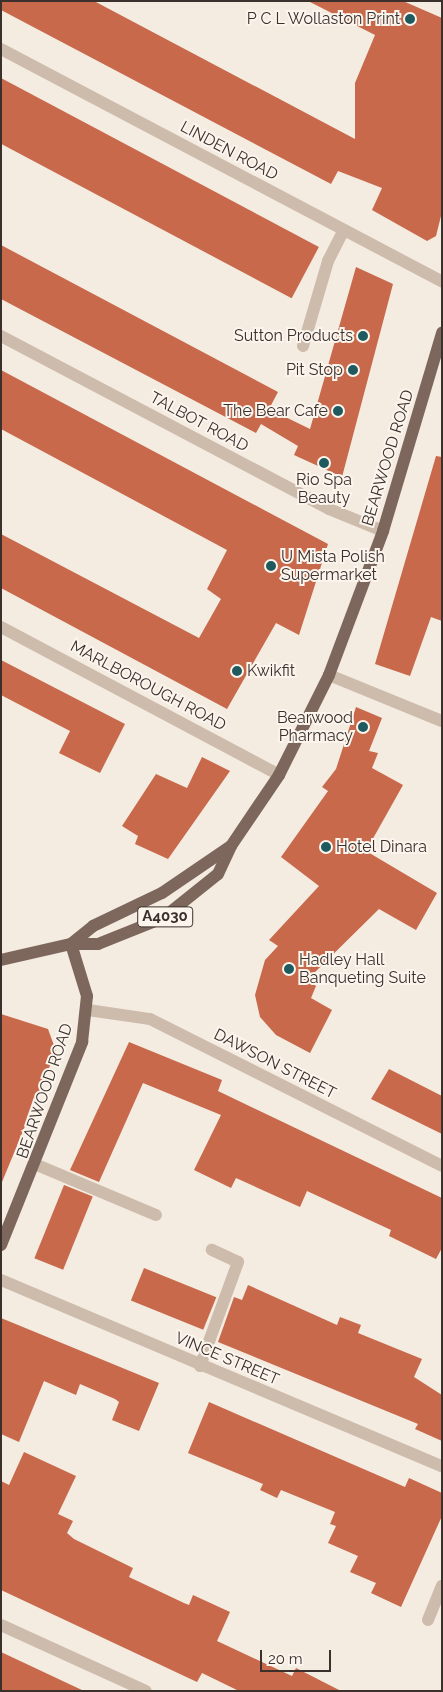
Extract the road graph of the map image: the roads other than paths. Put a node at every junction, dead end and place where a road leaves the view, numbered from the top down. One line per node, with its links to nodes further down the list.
1 (1, 49): 2 (street, LINDEN ROAD)
2 (344, 230): 3 (street, LINDEN ROAD); 6 (street)
3 (442, 282)
4 (442, 333): 7 (main road, BEARWOOD ROAD / A4030)
5 (1, 336): 7 (street, TALBOT ROAD)
6 (302, 346)
7 (383, 531): 9 (main road, BEARWOOD ROAD / A4030)
8 (1, 627): 11 (street, MARLBOROUGH ROAD)
9 (328, 675): 10 (street); 11 (main road, BEARWOOD ROAD / A4030)
10 (442, 721)
11 (279, 775): 12 (main road, BEARWOOD ROAD / A4030)
12 (230, 846): 13 (main road, BEARWOOD ROAD / A4030); 13 (main road, BEARWOOD ROAD / A4030)
13 (71, 944): 14 (main road); 15 (main road, BEARWOOD ROAD)
14 (1, 960)
15 (88, 1010): 16 (main road, BEARWOOD ROAD); 17 (street, DAWSON STREET)
16 (37, 1165): 18 (street); 19 (main road, BEARWOOD ROAD)
17 (442, 1166)
18 (156, 1216)
19 (1, 1245)
20 (212, 1250): 22 (street)
21 (1, 1280): 22 (street, VINCE STREET)
22 (200, 1366): 23 (street, VINCE STREET)
23 (442, 1466)
24 (442, 1586): 25 (street)
25 (428, 1620)
26 (1, 1625): 27 (street)
27 (146, 1691)

